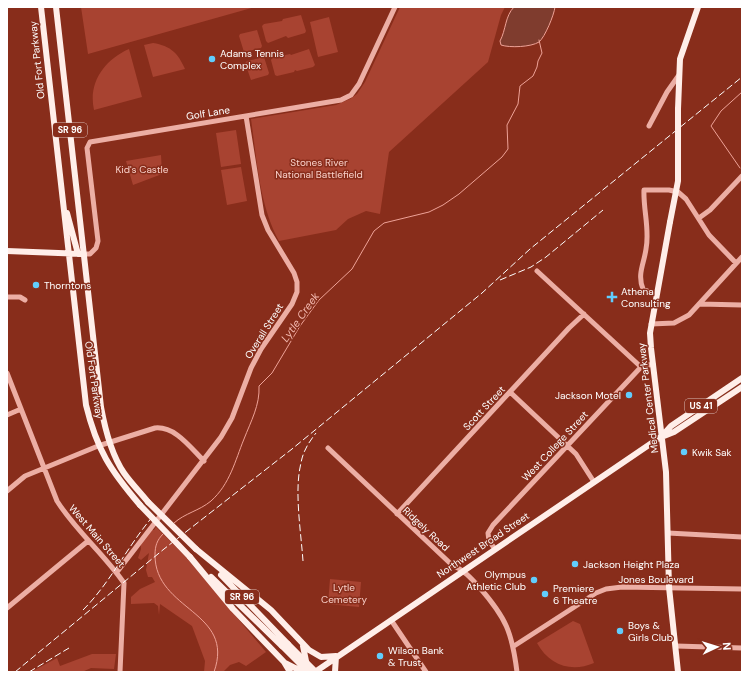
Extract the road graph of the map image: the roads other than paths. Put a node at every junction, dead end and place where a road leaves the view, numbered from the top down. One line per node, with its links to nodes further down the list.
1 (41, 7): 9 (main road, Old Fort Parkway / SR 96)
2 (56, 7): 13 (main road, Old Fort Parkway / SR 96)
3 (395, 7): 6 (street, Golf Lane)
4 (698, 7): 5 (main road, Medical Center Parkway)
5 (679, 75): 7 (street); 17 (main road, Medical Center Parkway, bridge)
6 (246, 116): 13 (street, Golf Lane); 37 (street, Overall Street)
7 (650, 126)
8 (742, 176): 10 (street)
9 (62, 198): 12 (main road, Old Fort Parkway / SR 96); 13 (main road)
10 (699, 218): 15 (street); 17 (street)
11 (7, 251): 12 (main road)
12 (69, 254): 13 (main road); 34 (main road, Old Fort Parkway / SR 96)
13 (81, 254): 33 (main road, Old Fort Parkway / SR 96)
14 (742, 257): 15 (street)
15 (736, 263): 20 (street)
16 (537, 271): 22 (street)
17 (656, 296): 23 (main road, Medical Center Parkway)
18 (7, 297): 19 (street)
19 (25, 300)
20 (700, 304): 21 (street); 23 (street)
21 (742, 305)
22 (584, 314): 25 (street); 29 (street, Scott Street)
23 (651, 324): 24 (main road, Medical Center Parkway)
24 (652, 364): 25 (street); 32 (main road, Medical Center Parkway)
25 (641, 367): 35 (street, West College Street)
26 (7, 373): 30 (street, West Main Street)
27 (742, 378): 32 (main road, Northwest Broad Street / US 41)
28 (742, 387): 32 (main road, Northwest Broad Street / US 41)
29 (510, 392): 35 (street); 41 (street, Scott Street)
30 (21, 409): 31 (street); 38 (street, West Main Street)
31 (7, 415)
32 (662, 436): 39 (main road, Northwest Broad Street / US 41); 42 (main road, Medical Center Parkway)
33 (110, 442): 34 (street); 37 (street); 45 (main road, Old Fort Parkway / SR 96, bridge)
34 (98, 446): 38 (street); 47 (main road, Old Fort Parkway / SR 96, bridge)
35 (568, 446): 39 (street); 46 (street, West College Street)
36 (328, 448): 41 (street, Ridgely Road)
37 (204, 460): 49 (street, Overall Street)
38 (44, 469): 40 (street); 44 (street, West Main Street)
39 (594, 482): 46 (main road, Northwest Broad Street / US 41)
40 (7, 491)
41 (396, 514): 48 (street, Ridgely Road)
42 (668, 533): 43 (street); 50 (main road, Medical Center Parkway)
43 (742, 537)
44 (88, 541): 49 (street, West Main Street); 52 (street)
45 (196, 549): 54 (main road); 55 (main road, Old Fort Parkway / SR 96)
46 (495, 549): 48 (main road, Northwest Broad Street / US 41)
47 (190, 557): 55 (main road, Old Fort Parkway / SR 96); 60 (main road)
48 (464, 570): 53 (main road, Northwest Broad Street / US 41); 56 (street, Ridgely Road)
49 (117, 572): 63 (street, West Main Street)
50 (669, 587): 51 (street, Jones Boulevard); 56 (street, Jones Boulevard); 57 (main road, Medical Center Parkway)
51 (742, 589)
52 (7, 608)
53 (391, 620): 59 (main road, Northwest Broad Street / US 41); 66 (street)
54 (303, 644): 59 (main road); 61 (main road)
55 (285, 645): 61 (main road, Old Fort Parkway / SR 96, bridge); 62 (main road, SR 96, bridge)
56 (514, 646): 67 (street, Ridgely Road)
57 (676, 646): 58 (street); 68 (main road, Medical Center Parkway)
58 (742, 648)
59 (336, 656): 62 (main road, Northwest Broad Street / US 41); 65 (main road)
60 (284, 662): 61 (main road); 64 (main road)
61 (307, 671): 62 (main road)
62 (317, 671)
63 (120, 672)
64 (290, 672)
65 (335, 672)
66 (426, 672)
67 (517, 672)
68 (678, 672)

